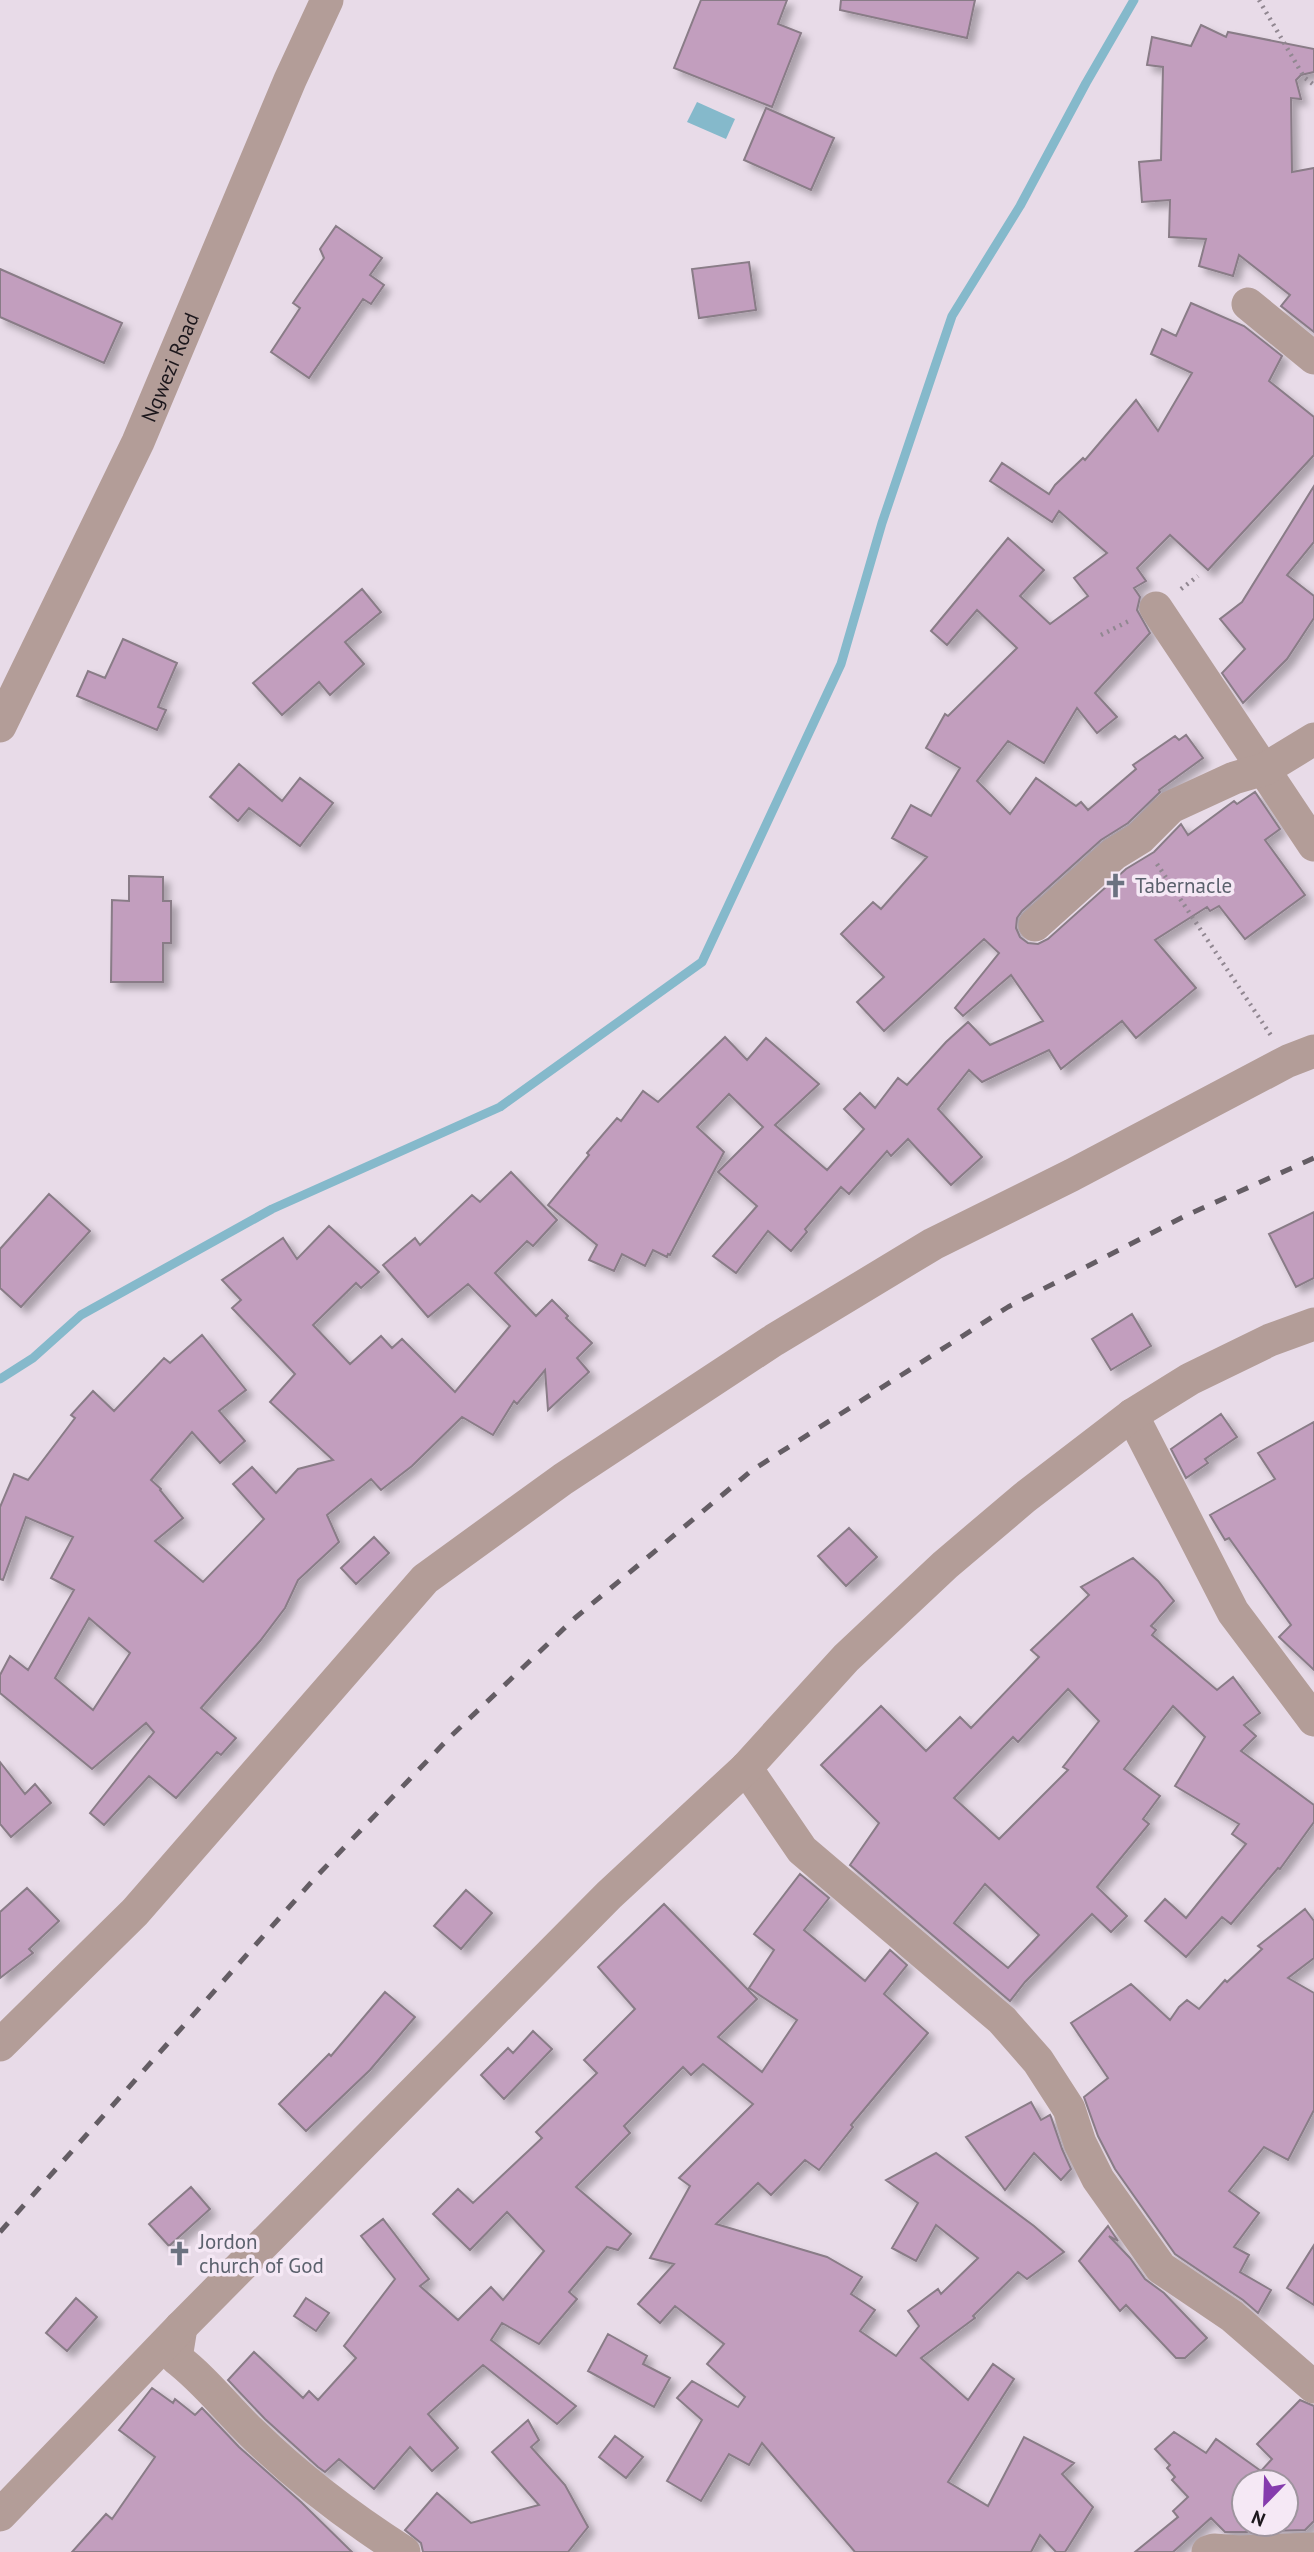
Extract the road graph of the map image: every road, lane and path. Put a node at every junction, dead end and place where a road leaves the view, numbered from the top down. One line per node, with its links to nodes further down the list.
1 (327, 0): 7 (street, Ngwezi Road)
2 (1259, 0): 3 (path)
3 (1314, 85)
4 (1248, 304): 5 (street)
5 (1314, 358)
6 (1156, 608): 9 (street)
7 (0, 726)
8 (1314, 738): 9 (street)
9 (1265, 769): 10 (street); 11 (street)
10 (1140, 838): 12 (street); 13 (path)
11 (1314, 845)
12 (1035, 925)
13 (1301, 1056): 18 (street)
14 (1314, 1324): 15 (street)
15 (1132, 1415): 16 (street); 17 (street)
16 (1314, 1720)
17 (746, 1768): 19 (street); 20 (street)
18 (0, 2045)
19 (181, 2327): 21 (street); 23 (street)
20 (1314, 2387)
21 (0, 2515)
22 (1314, 2549): 24 (street)
23 (404, 2552)
24 (1208, 2552)

